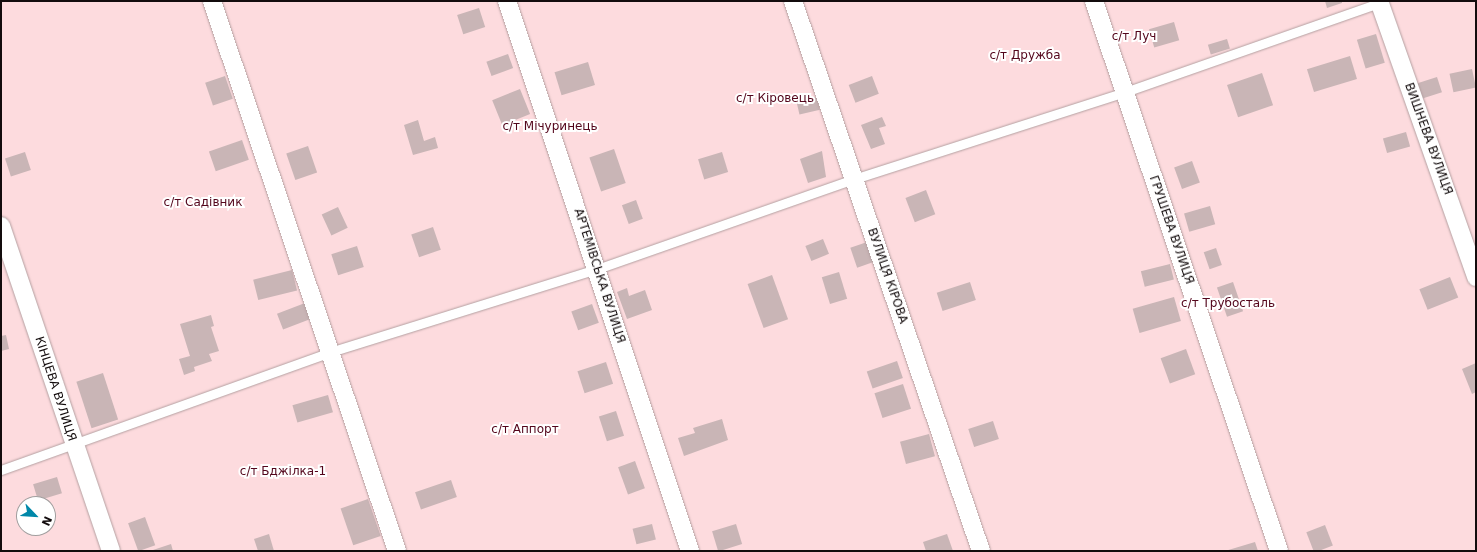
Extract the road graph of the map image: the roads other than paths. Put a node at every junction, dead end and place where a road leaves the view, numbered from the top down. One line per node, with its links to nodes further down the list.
1 (212, 1): 11 (street)
2 (507, 1): 9 (street, АРТЕМІВСЬКА ВУЛИЦЯ)
3 (793, 1): 7 (street, ВУЛИЦЯ КІРОВА)
4 (1094, 1): 6 (street, ГРУШЕВА ВУЛИЦЯ)
5 (1379, 2): 6 (lane); 10 (street, ВИШНЕВА ВУЛИЦЯ)
6 (1125, 92): 7 (lane); 18 (street, ГРУШЕВА ВУЛИЦЯ)
7 (854, 179): 9 (lane); 17 (street, ВУЛИЦЯ КІРОВА)
8 (1, 226): 12 (street, КІНЦЕВА ВУЛИЦЯ)
9 (597, 269): 11 (lane); 16 (street, АРТЕМІВСЬКА ВУЛИЦЯ)
10 (1476, 277)
11 (330, 352): 12 (lane); 15 (street)
12 (73, 442): 13 (lane); 14 (street, КІНЦЕВА ВУЛИЦЯ)
13 (1, 470)
14 (111, 551)
15 (397, 551)
16 (690, 551)
17 (981, 551)
18 (1279, 551)

